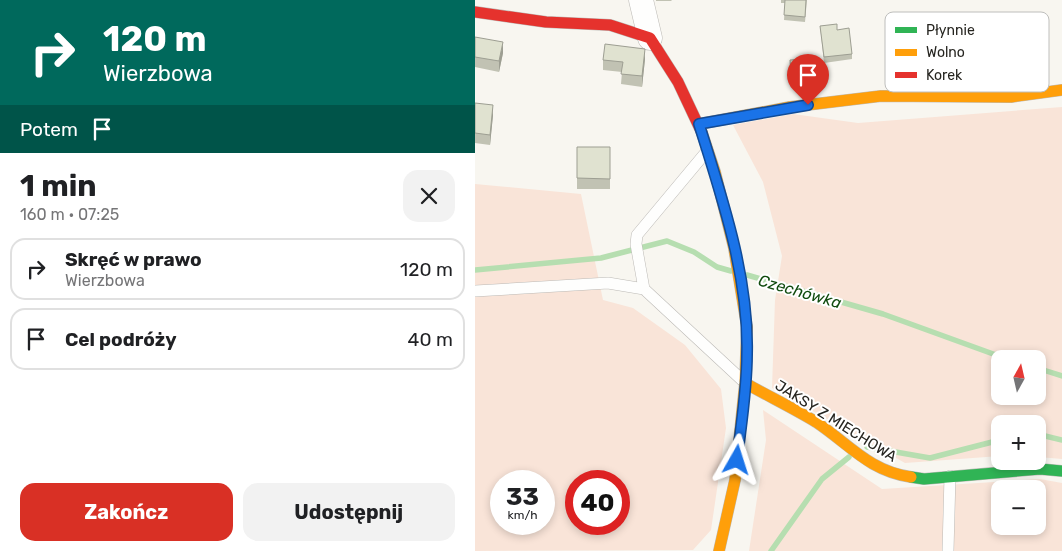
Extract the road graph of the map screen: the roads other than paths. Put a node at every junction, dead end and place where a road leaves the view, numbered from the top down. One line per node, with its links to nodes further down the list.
1 (641, 0): 3 (street)
2 (475, 12): 3 (street)
3 (650, 38): 7 (street)
4 (1062, 90): 6 (street)
5 (1047, 92): 7 (street)
6 (1049, 92)
7 (699, 124): 8 (street)
8 (707, 150): 9 (lane); 11 (street)
9 (644, 290): 10 (lane); 11 (lane)
10 (475, 291)
11 (745, 383): 13 (street, JAKSY Z MIECHOWA); 14 (street)
12 (1062, 471): 13 (street, JAKSY Z MIECHOWA)
13 (950, 476): 15 (lane)
14 (719, 551)
15 (948, 551)

